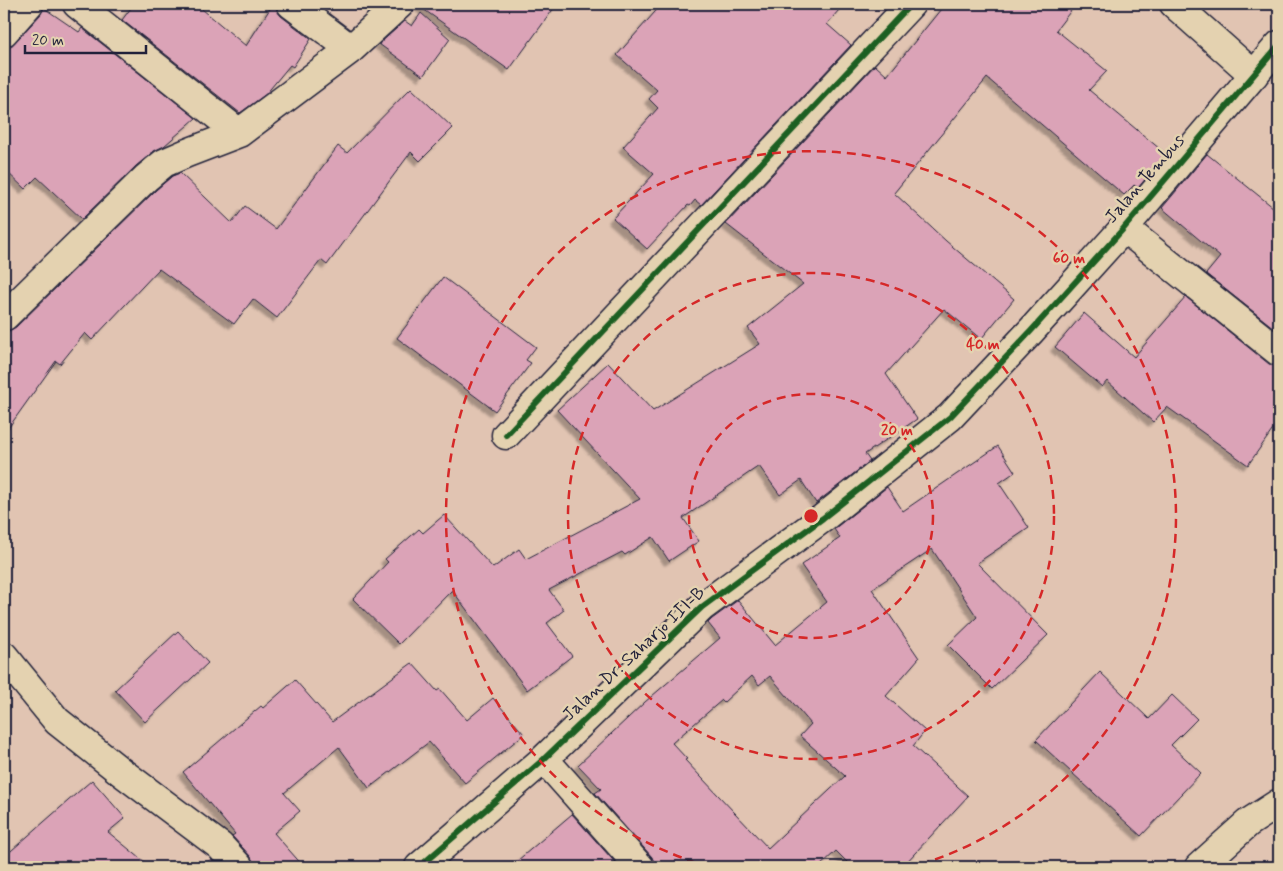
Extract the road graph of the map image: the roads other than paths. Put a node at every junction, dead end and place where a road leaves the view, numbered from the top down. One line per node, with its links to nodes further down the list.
1 (28, 4): 7 (street)
2 (77, 4): 10 (street)
3 (291, 4): 8 (street)
4 (400, 4): 8 (street)
5 (911, 4): 15 (street)
6 (1174, 4): 9 (street)
7 (4, 32)
8 (351, 49): 10 (street)
9 (1271, 59): 11 (street, Jalan Tembus)
10 (239, 133): 12 (street)
11 (1124, 228): 13 (street, Jalan Tembus); 14 (street)
12 (4, 316)
13 (1031, 331): 17 (street, Jalan Dr. Saharjo III-B)
14 (1279, 352)
15 (506, 434)
16 (4, 656): 19 (street)
17 (544, 759): 20 (street, Jalan Dr. Saharjo III-B); 21 (street)
18 (1279, 803): 22 (street)
19 (238, 867)
20 (419, 867)
21 (640, 867)
22 (1199, 867)

